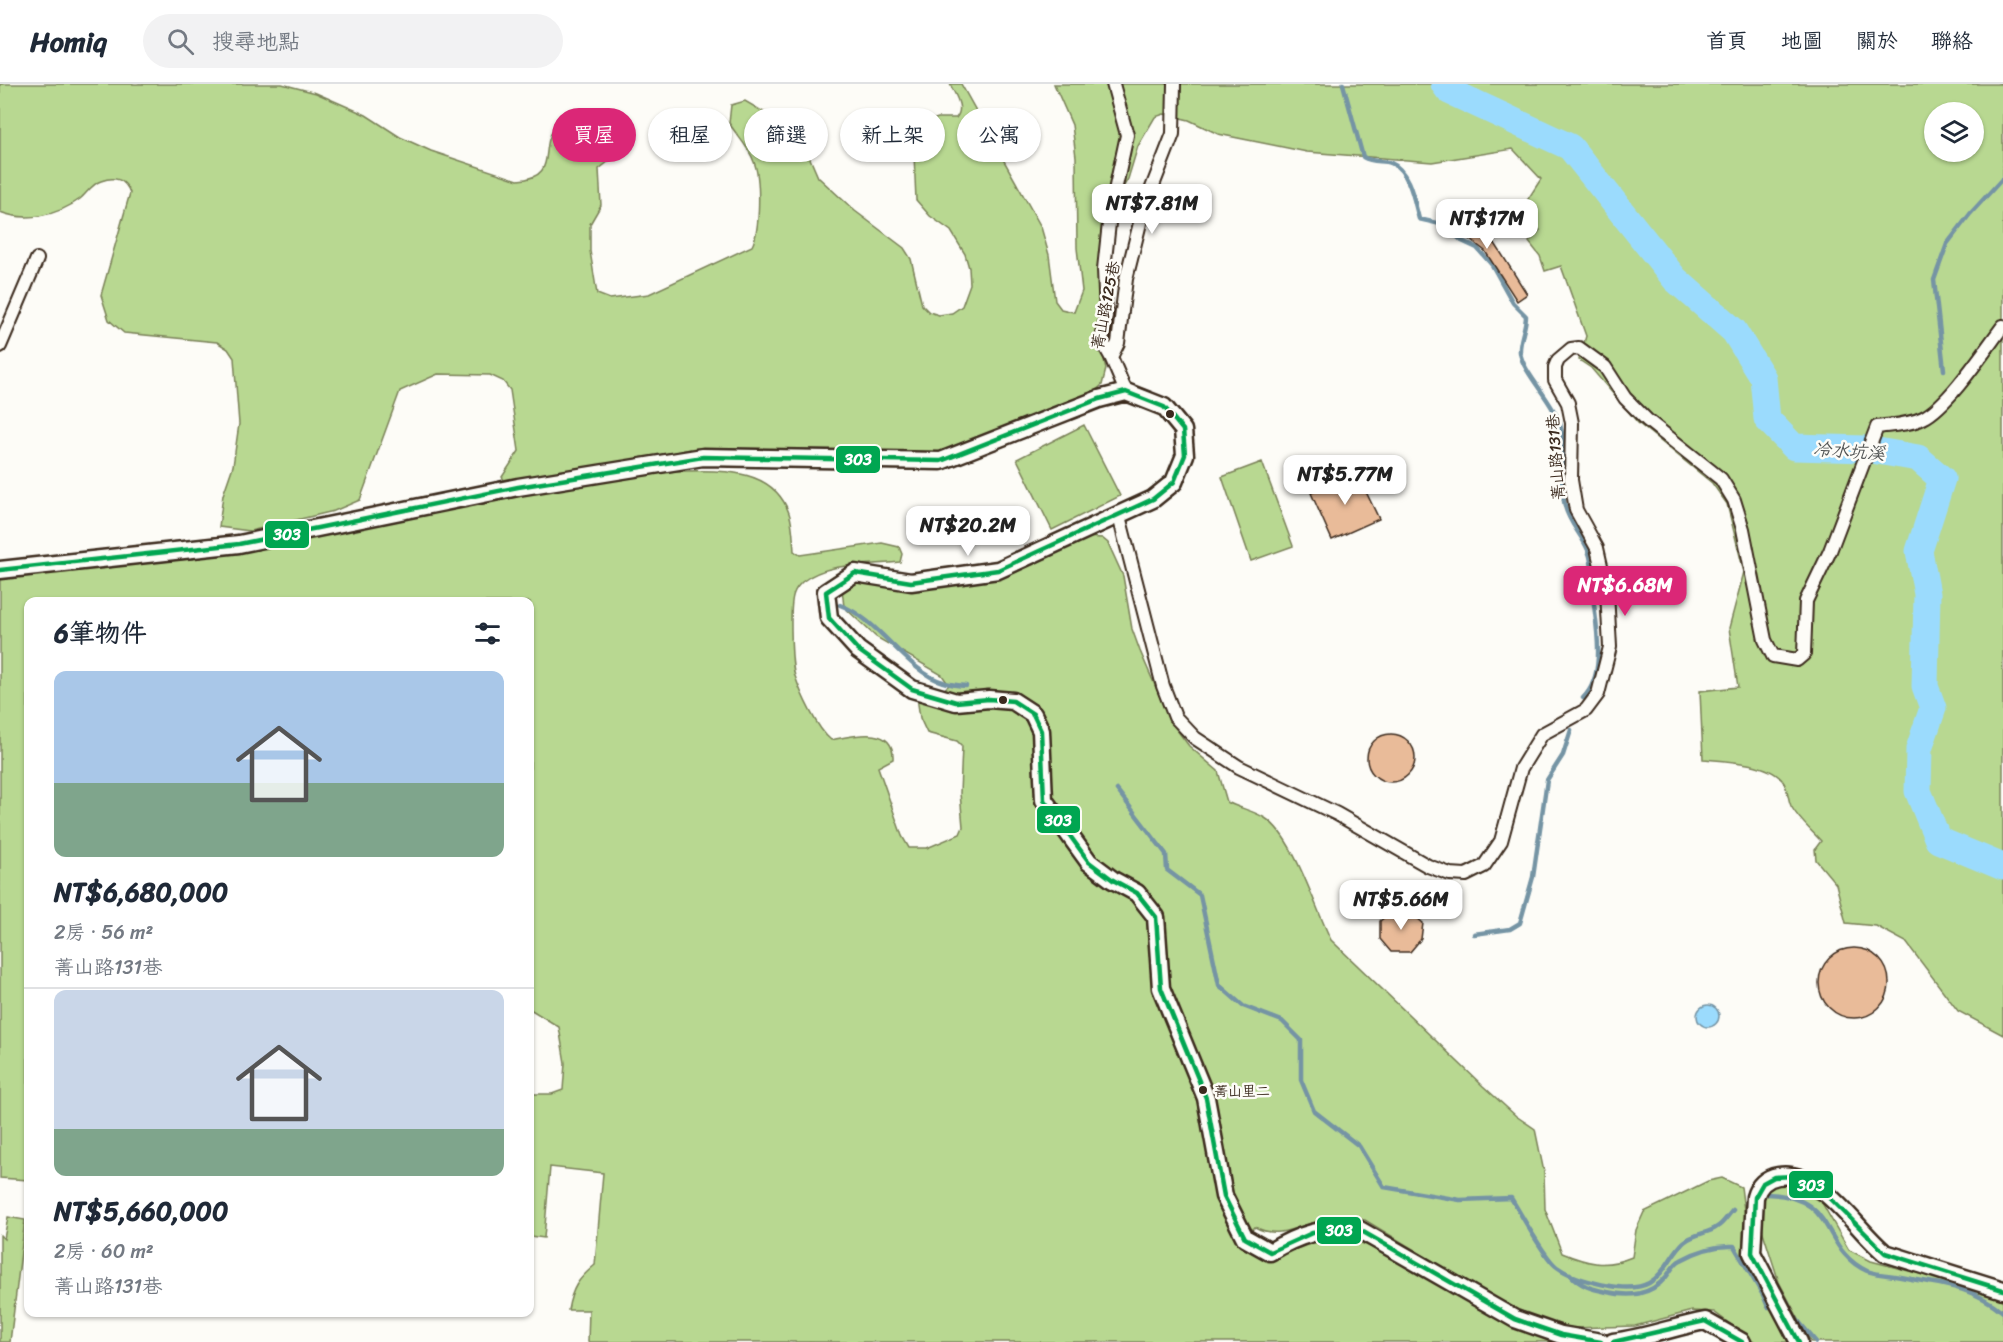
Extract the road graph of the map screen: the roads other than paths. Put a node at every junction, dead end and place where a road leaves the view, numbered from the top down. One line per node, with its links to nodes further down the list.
1 (1113, 84): 6 (street)
2 (1174, 84): 6 (street, 菁山路125巷)
3 (37, 259): 5 (street)
4 (2003, 326): 8 (street, 菁山路131巷)
5 (0, 346)
6 (1111, 357): 7 (street, 菁山路125巷)
7 (1126, 392): 8 (street); 9 (street)
8 (1119, 516): 11 (street)
9 (0, 570)
10 (2003, 1290): 14 (street)
11 (1601, 1342)
12 (1612, 1342): 13 (street)
13 (1742, 1342)
14 (1798, 1342)

